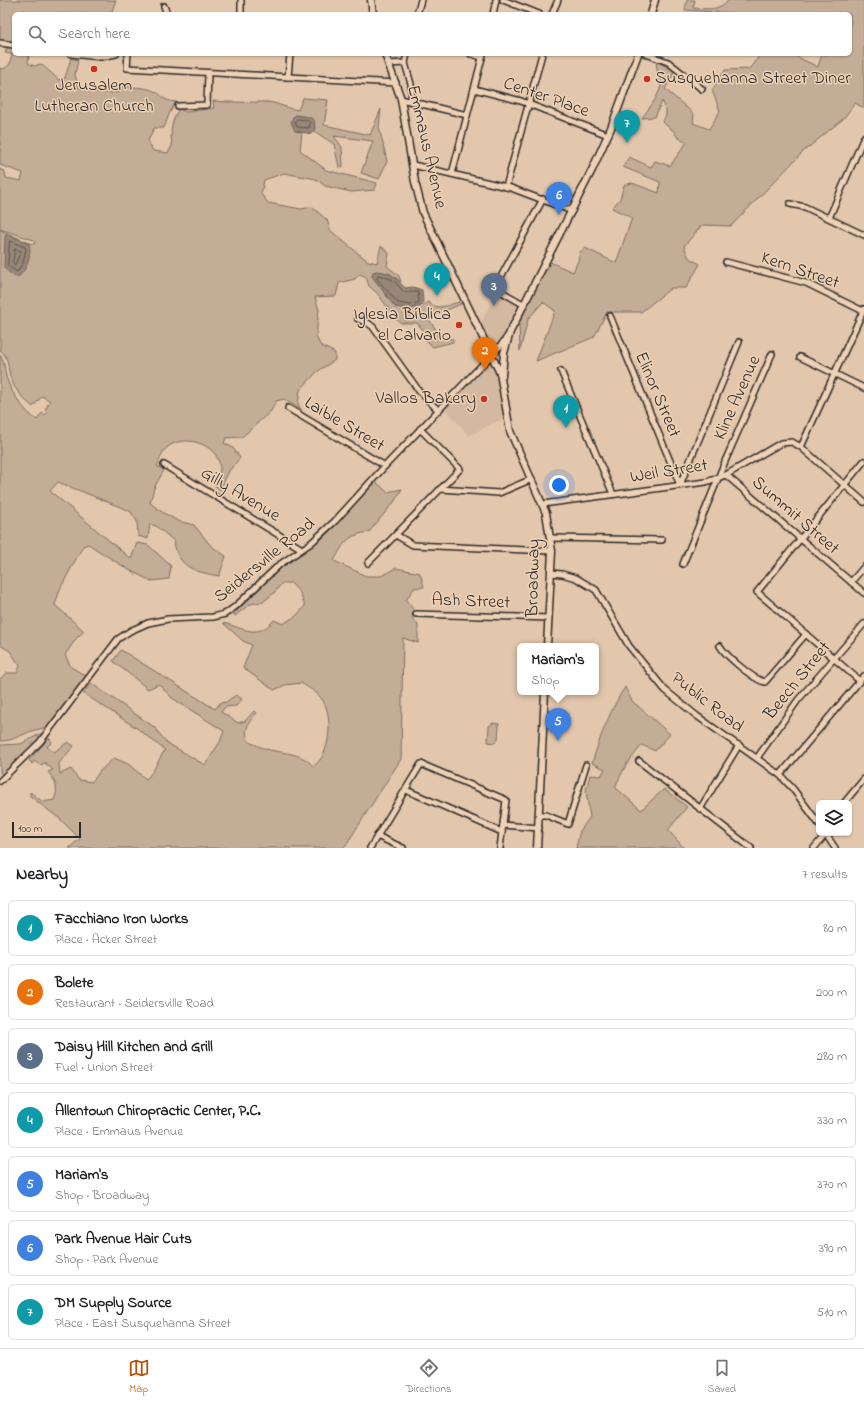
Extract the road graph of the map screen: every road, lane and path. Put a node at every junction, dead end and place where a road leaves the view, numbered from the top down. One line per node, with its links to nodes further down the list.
1 (241, 0): 10 (street)
2 (371, 0): 11 (main road)
3 (421, 0): 12 (street)
4 (496, 0): 13 (street)
5 (503, 0): 14 (street)
6 (558, 0): 15 (street)
7 (655, 0): 16 (main road)
8 (164, 6): 9 (street)
9 (166, 12)
10 (241, 12)
11 (373, 12)
12 (418, 12)
13 (493, 12)
14 (534, 12)
15 (553, 12)
16 (652, 12)
17 (0, 43): 18 (street)
18 (12, 45)
19 (91, 56): 20 (street)
20 (106, 56)
21 (128, 56): 31 (street)
22 (290, 56): 32 (street)
23 (386, 56): 30 (main road, Emmaus Avenue)
24 (407, 56): 29 (street)
25 (482, 56): 34 (street)
26 (541, 56): 38 (street)
27 (637, 56): 41 (main road)
28 (652, 56): 35 (street)
29 (405, 63): 30 (street); 37 (street)
30 (389, 64): 33 (main road, Emmaus Avenue)
31 (208, 72): 32 (street); 39 (street)
32 (288, 77): 33 (street)
33 (396, 83): 36 (main road, Emmaus Avenue)
34 (474, 89): 38 (street, Center Place); 40 (street)
35 (702, 89)
36 (401, 99): 37 (street); 43 (main road, Emmaus Avenue)
37 (412, 102): 40 (street)
38 (528, 104): 41 (street, Center Place); 45 (street)
39 (178, 106)
40 (467, 116): 44 (street)
41 (608, 135): 48 (main road)
42 (864, 137): 49 (street)
43 (413, 165): 44 (street); 58 (main road, Emmaus Avenue)
44 (452, 174): 45 (street)
45 (506, 187): 46 (street)
46 (543, 199): 48 (street); 52 (street)
47 (790, 204): 49 (street)
48 (572, 211): 52 (main road)
49 (829, 218): 50 (street)
50 (864, 235)
51 (726, 262): 53 (street, Kern Street)
52 (523, 304): 56 (main road)
53 (864, 310): 62 (street)
54 (610, 316): 76 (street, Elinor Street)
55 (358, 319): 66 (street)
56 (510, 332): 58 (street, Seidersville Road); 63 (main road)
57 (739, 342): 76 (street)
58 (491, 354): 63 (main road, Broadway); 66 (street, Seidersville Road)
59 (772, 354): 73 (street, Kline Avenue)
60 (800, 357): 62 (street)
61 (561, 371): 78 (street)
62 (835, 374): 64 (street); 68 (street)
63 (502, 384): 74 (main road, Broadway)
64 (864, 388)
65 (288, 408): 71 (street, Laible Street)
66 (438, 410): 67 (street, Seidersville Road)
67 (420, 429): 71 (street, Seidersville Road); 77 (street)
68 (800, 447): 72 (street, Weil Street); 75 (street, Weil Street)
69 (864, 461): 75 (street)
70 (164, 465): 85 (street, Gilly Avenue)
71 (385, 466): 85 (street, Seidersville Road)
72 (726, 475): 73 (street, Weil Street); 83 (street, Summit Street)
73 (718, 478): 76 (street, Weil Street); 88 (street, Kline Avenue)
74 (532, 479): 77 (street); 80 (main road, Broadway)
75 (844, 485): 79 (street, Weil Street); 83 (street)
76 (680, 486): 78 (street, Weil Street)
77 (440, 489): 81 (street)
78 (613, 494): 80 (street, Weil Street)
79 (864, 502)
80 (543, 504): 82 (main road, Broadway)
81 (396, 535): 86 (street); 87 (street)
82 (551, 538): 84 (street); 86 (main road, Broadway)
83 (800, 538): 91 (street, Summit Street); 96 (street)
84 (662, 540)
85 (302, 549): 109 (street, Seidersville Road)
86 (552, 551): 90 (main road, Broadway)
87 (368, 564)
88 (683, 564)
89 (864, 567): 91 (street)
90 (551, 573): 94 (main road, Broadway); 103 (street, Public Road)
91 (850, 582): 92 (street, Summit Street)
92 (864, 594)
93 (416, 614): 94 (street, Ash Street)
94 (549, 618): 97 (main road, Broadway)
95 (864, 624): 99 (street, Beech Street)
96 (806, 634): 98 (street); 99 (street)
97 (548, 643)
98 (720, 646)
99 (834, 658): 101 (street); 104 (street, Beech Street)
100 (864, 676): 101 (street)
101 (860, 681): 107 (street)
102 (545, 695): 113 (main road)
103 (739, 745): 104 (street, Public Road); 112 (street)
104 (757, 758): 107 (street, Public Road)
105 (639, 760): 112 (street)
106 (586, 765): 113 (street)
107 (780, 775): 114 (street, Public Road)
108 (864, 780): 111 (street)
109 (0, 781)
110 (406, 790): 115 (street); 117 (street); 118 (street)
111 (847, 800)
112 (700, 809): 125 (street)
113 (539, 815): 116 (main road)
114 (816, 820)
115 (503, 825): 116 (street); 117 (street)
116 (539, 828): 124 (main road)
117 (502, 832): 123 (street)
118 (377, 836): 121 (street); 122 (street)
119 (823, 836): 126 (street)
120 (826, 836): 127 (street)
121 (370, 848)
122 (403, 848)
123 (500, 848)
124 (537, 848)
125 (751, 848)
126 (814, 848)
127 (835, 848)

